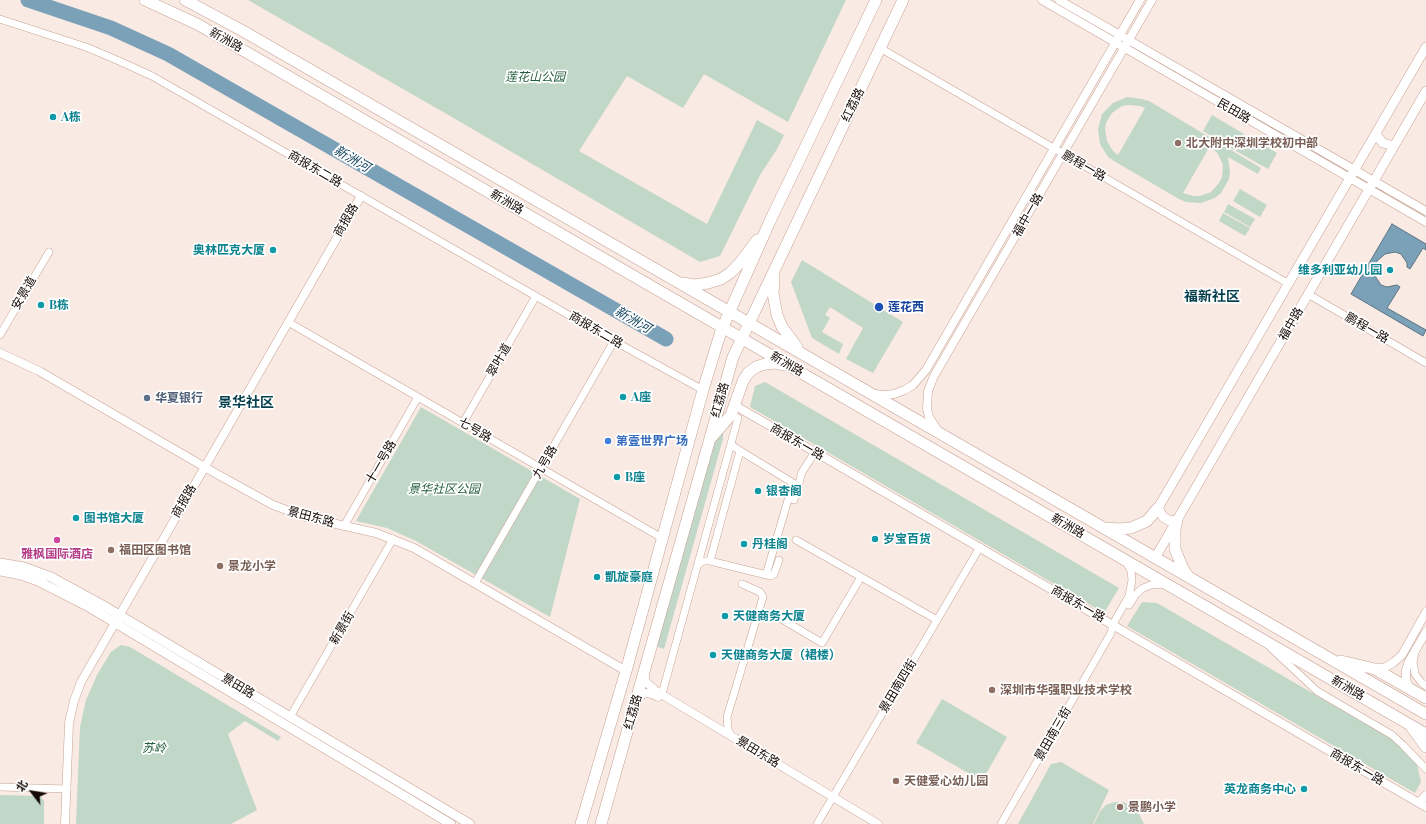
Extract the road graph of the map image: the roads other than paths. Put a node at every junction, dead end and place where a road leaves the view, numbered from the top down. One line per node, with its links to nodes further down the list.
1 (145, 0): 34 (main road, 新洲路)
2 (185, 0): 27 (main road, 新洲路)
3 (876, 0): 23 (main road, 红荔路)
4 (903, 0): 13 (main road, 红荔路)
5 (1042, 0): 10 (street, 民田路)
6 (1059, 0): 10 (street, 民田路)
7 (1140, 0): 10 (street, 福中一路)
8 (1152, 0): 11 (street, 福中一路)
9 (0, 19): 21 (street, 商报东二路)
10 (1118, 39): 11 (street, 民田路); 17 (street, 福中一路)
11 (1127, 44): 18 (street, 福中一路); 19 (street, 民田路)
12 (1426, 47): 15 (main road, 福中路)
13 (880, 48): 17 (street, 鹏程一路); 26 (main road, 红荔路)
14 (1426, 90): 16 (main road, 福中路)
15 (1376, 133): 16 (main road); 19 (main road, 福中路)
16 (1394, 146): 20 (main road, 福中路)
17 (1054, 148): 18 (street, 鹏程一路); 43 (street, 福中一路)
18 (1063, 153): 28 (street, 鹏程一路); 48 (street, 福中一路)
19 (1352, 174): 20 (street, 民田路); 28 (main road, 福中路)
20 (1371, 185): 22 (street, 民田路); 24 (street, 民田路); 29 (main road, 福中路)
21 (360, 196): 30 (street, 商报东二路); 32 (street, 商报路)
22 (1426, 211)
23 (770, 221): 27 (main road); 31 (main road, 红荔路)
24 (1426, 222)
25 (49, 252): 35 (street, 安景道)
26 (776, 266): 33 (main road, 红荔路); 39 (main road)
27 (678, 282): 31 (main road, 新洲路)
28 (1289, 284): 57 (main road, 福中路)
29 (1308, 294): 40 (street, 鹏程一路); 58 (main road, 福中路)
30 (536, 296): 37 (street, 商报东二路); 47 (street, 翠叶道)
31 (729, 311): 33 (main road, 新洲路); 34 (main road, 红荔路)
32 (288, 322): 44 (street, 七号路); 53 (street, 商报路)
33 (749, 323): 36 (main road, 红荔路); 39 (main road, 新洲路)
34 (723, 326): 36 (main road, 新洲路); 42 (main road, 红荔路)
35 (0, 335)
36 (742, 337): 41 (main road, 新洲路); 49 (main road, 红荔路)
37 (614, 341): 42 (street, 商报东二路); 54 (street, 九号路)
38 (0, 353): 53 (street, 景田东路)
39 (808, 357): 43 (main road, 新洲路)
40 (1426, 363)
41 (795, 368): 45 (main road); 65 (main road, 新洲路)
42 (703, 390): 61 (main road, 红荔路)
43 (871, 394): 48 (main road, 新洲路)
44 (418, 397): 47 (street, 七号路); 60 (street, 十一号路)
45 (736, 405): 46 (main road); 52 (street, 商报东一路)
46 (735, 416): 49 (main road); 50 (street)
47 (463, 423): 54 (street, 七号路)
48 (940, 433): 59 (main road, 新洲路)
49 (709, 440): 89 (main road, 红荔路)
50 (731, 443): 51 (street); 70 (street)
51 (740, 451): 55 (street); 68 (street)
52 (813, 451): 55 (street); 56 (street); 64 (street, 商报东一路)
53 (204, 467): 60 (street, 景田东路); 80 (street, 商报路)
54 (541, 468): 61 (street, 七号路); 75 (street, 九号路)
55 (793, 483): 72 (street)
56 (794, 500)
57 (1158, 508): 58 (main road); 59 (main road)
58 (1177, 520): 66 (main road, 福中路); 74 (main road)
59 (1099, 525): 66 (main road, 新洲路)
60 (344, 526): 62 (street, 景田东路)
61 (662, 538): 88 (main road, 红荔路)
62 (393, 539): 75 (street, 景田东路); 96 (street, 新景街)
63 (796, 540): 73 (street)
64 (980, 547): 81 (street, 景田南四街); 82 (street, 商报东一路)
65 (1121, 557): 77 (main road, 新洲路); 82 (street)
66 (1155, 558): 74 (main road, 新洲路)
67 (779, 560): 72 (street)
68 (710, 561): 70 (street); 72 (street)
69 (0, 563): 80 (main road, 景田路)
70 (698, 565): 92 (street)
71 (0, 571): 80 (main road, 景田路)
72 (766, 575)
73 (861, 577): 79 (street); 81 (street)
74 (1190, 578): 86 (main road, 新洲路)
75 (475, 583): 88 (street, 景田东路)
76 (742, 584): 97 (street)
77 (1169, 585): 82 (street); 84 (main road, 新洲路)
78 (1426, 612): 87 (street)
79 (773, 614)
80 (117, 619): 96 (main road, 景田路); 105 (street, 商报路); 110 (main road, 景田路)
81 (937, 620): 107 (street, 景田南四街)
82 (1115, 625): 108 (street, 商报东一路); 117 (street, 景田南三街)
83 (1426, 632): 85 (street)
84 (1258, 636): 99 (main road, 新洲路); 103 (street)
85 (1416, 650): 90 (street); 91 (street)
86 (1328, 658): 87 (main road); 95 (main road, 新洲路)
87 (1375, 669): 91 (main road)
88 (626, 671): 112 (main road, 红荔路)
89 (644, 674): 92 (street, 景田东路); 94 (main road, 红荔路)
90 (1426, 686)
91 (1410, 689): 93 (main road)
92 (662, 694): 98 (street, 景田东路)
93 (1426, 698)
94 (636, 702): 107 (street, 景田东路); 113 (main road, 红荔路)
95 (1426, 714)
96 (290, 717): 111 (main road, 景田路)
97 (727, 717): 98 (street); 101 (street)
98 (709, 722): 101 (street, 景田东路)
99 (1406, 722): 100 (main road, 新洲路); 102 (main road)
100 (1426, 734)
101 (731, 736): 107 (street, 景田东路)
102 (1426, 747)
103 (1426, 769)
104 (0, 787): 105 (street)
105 (67, 789): 109 (street, 商报路)
106 (1426, 795): 108 (street)
107 (832, 799): 114 (street, 景田南四街); 115 (street, 景田东路); 116 (street, 景田东路)
108 (1423, 805)
109 (65, 824)
110 (451, 824)
111 (470, 824)
112 (581, 824)
113 (601, 824)
114 (817, 824)
115 (869, 824)
116 (878, 824)
117 (1001, 824)

